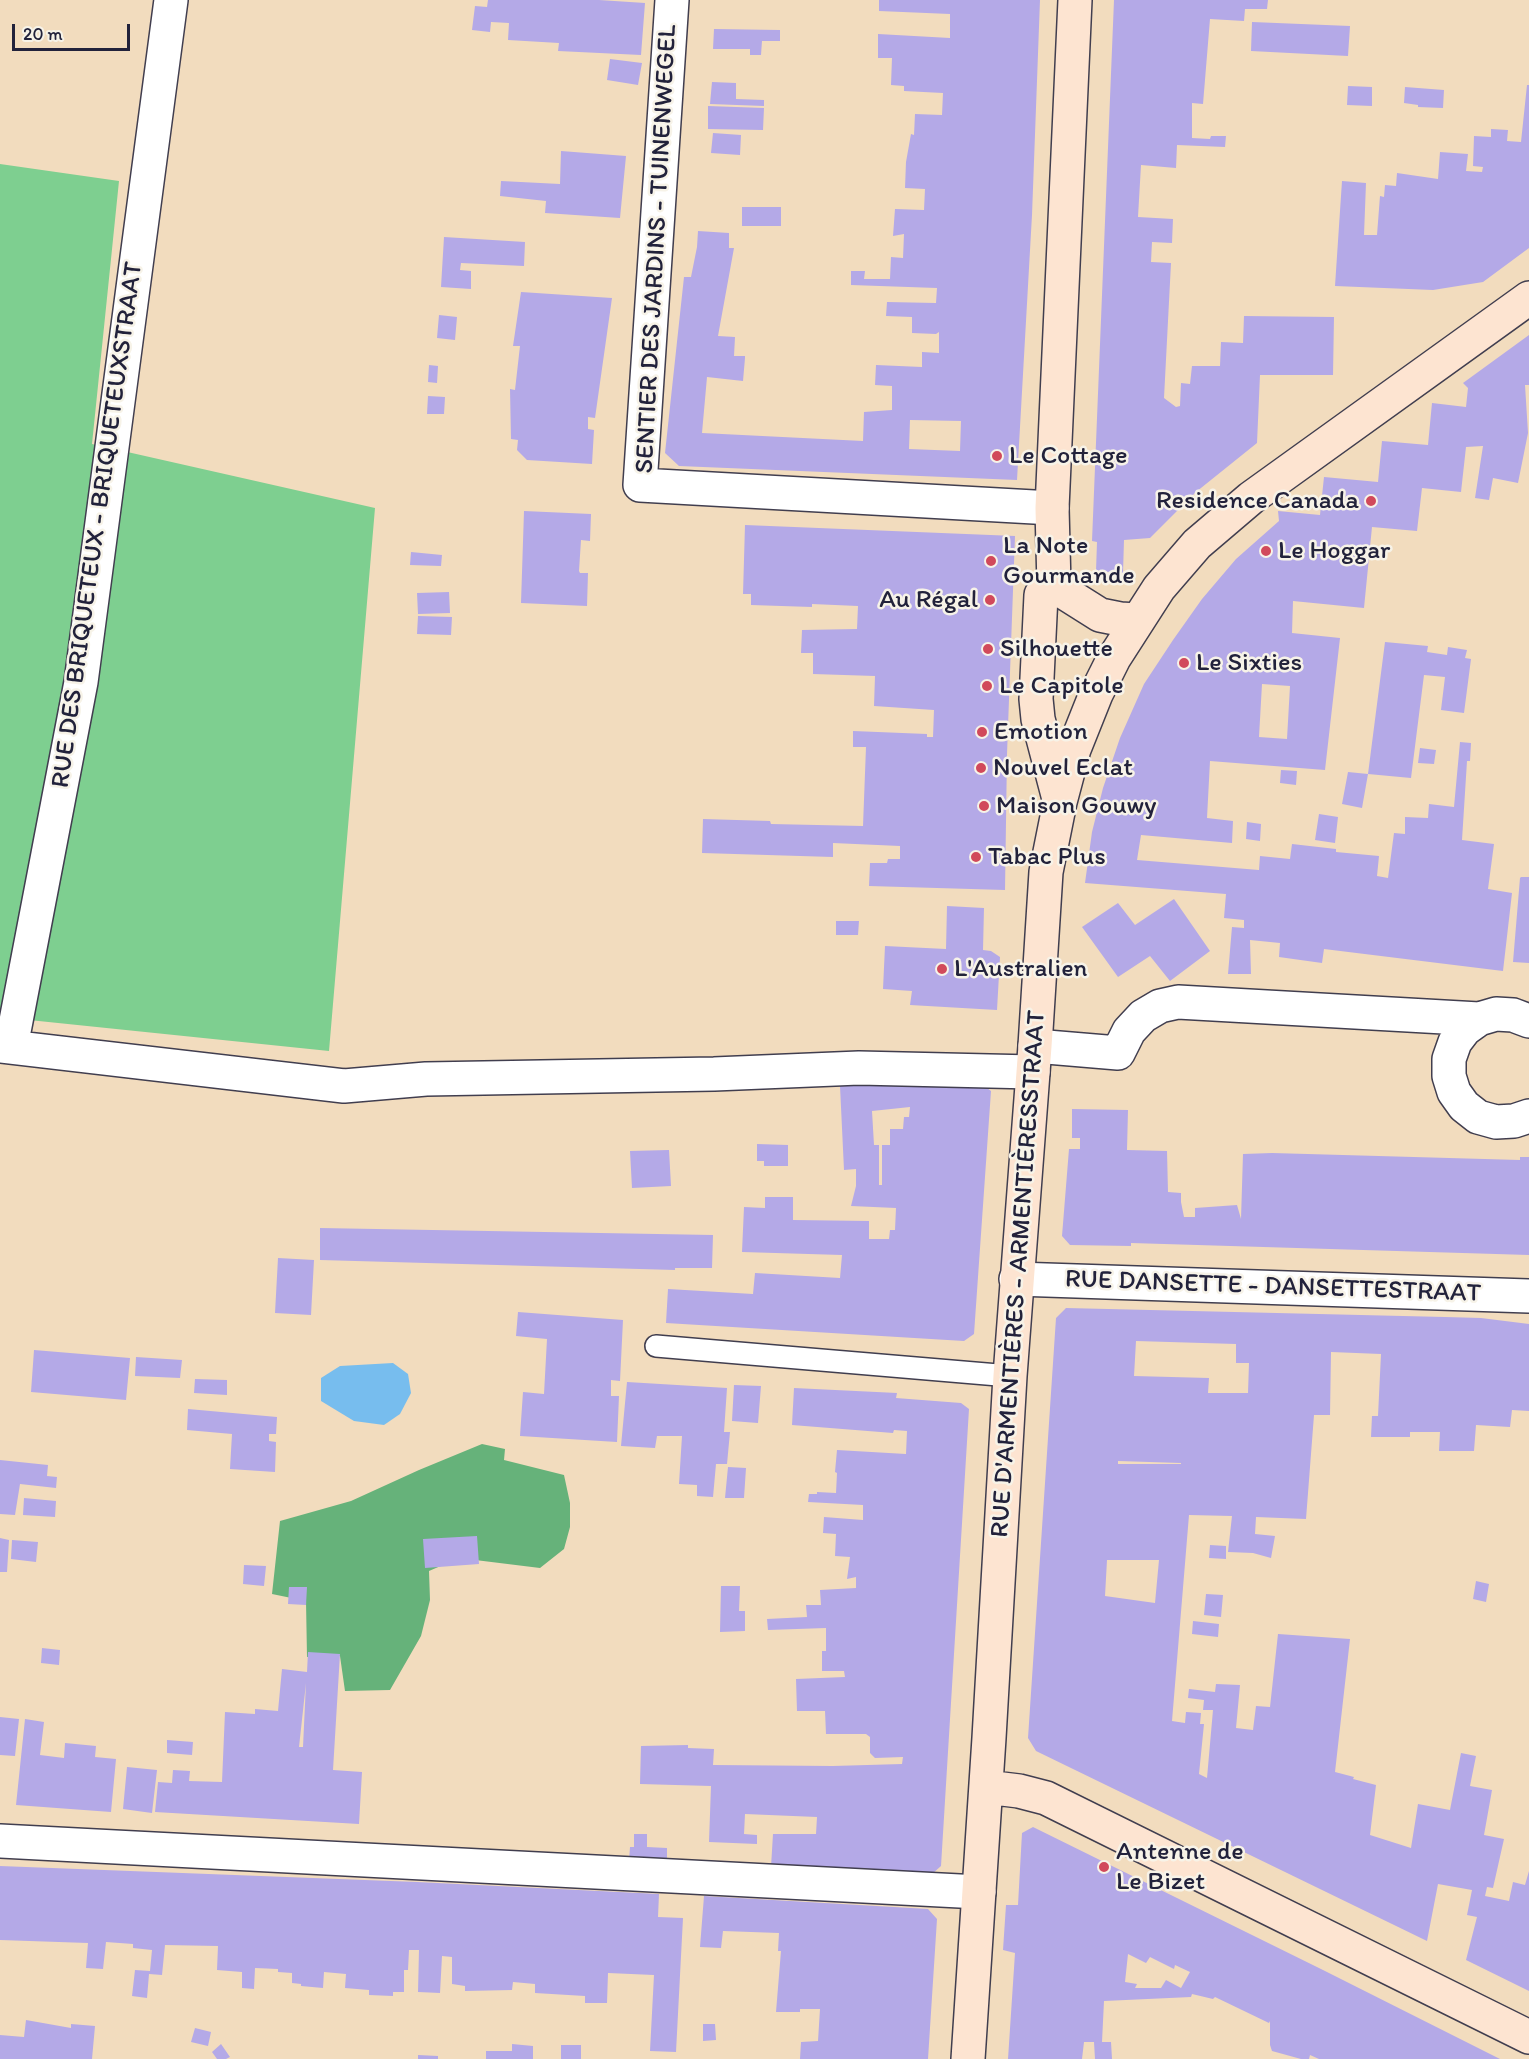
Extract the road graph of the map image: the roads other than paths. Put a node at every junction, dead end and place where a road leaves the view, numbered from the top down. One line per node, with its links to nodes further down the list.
1 (171, 0): 11 (street, RUE DES BRIQUETEUX - BRIQUETEUXSTRAAT)
2 (672, 0): 5 (street, SENTIER DES JARDINS - TUINENWEGEL)
3 (1075, 0): 5 (street)
4 (1529, 298): 7 (street, RUE D'ARMENTIÈRES - ARMENTIÈRESSTRAAT)
5 (1052, 508): 6 (street)
6 (1054, 586): 7 (street); 8 (street)
7 (1137, 620): 8 (street, RUE D'ARMENTIÈRES - ARMENTIÈRESSTRAAT)
8 (1060, 802): 12 (street, RUE D'ARMENTIÈRES - ARMENTIÈRESSTRAAT)
9 (1479, 1019): 10 (street); 12 (street); 13 (street)
10 (1529, 1021)
11 (5, 1046): 12 (street)
12 (1034, 1059): 14 (street, RUE D'ARMENTIÈRES - ARMENTIÈRESSTRAAT)
13 (1529, 1116)
14 (1016, 1279): 15 (street, RUE DANSETTE - DANSETTESTRAAT); 17 (street, RUE D'ARMENTIÈRES - ARMENTIÈRESSTRAAT)
15 (1529, 1296)
16 (656, 1346): 17 (lane)
17 (1010, 1376): 18 (street, RUE D'ARMENTIÈRES - ARMENTIÈRESSTRAAT)
18 (986, 1787): 20 (street, RUE D'ARMENTIÈRES - ARMENTIÈRESSTRAAT); 21 (street)
19 (0, 1840): 20 (street)
20 (979, 1892): 22 (street, RUE D'ARMENTIÈRES - ARMENTIÈRESSTRAAT)
21 (1529, 2037)
22 (968, 2059)

